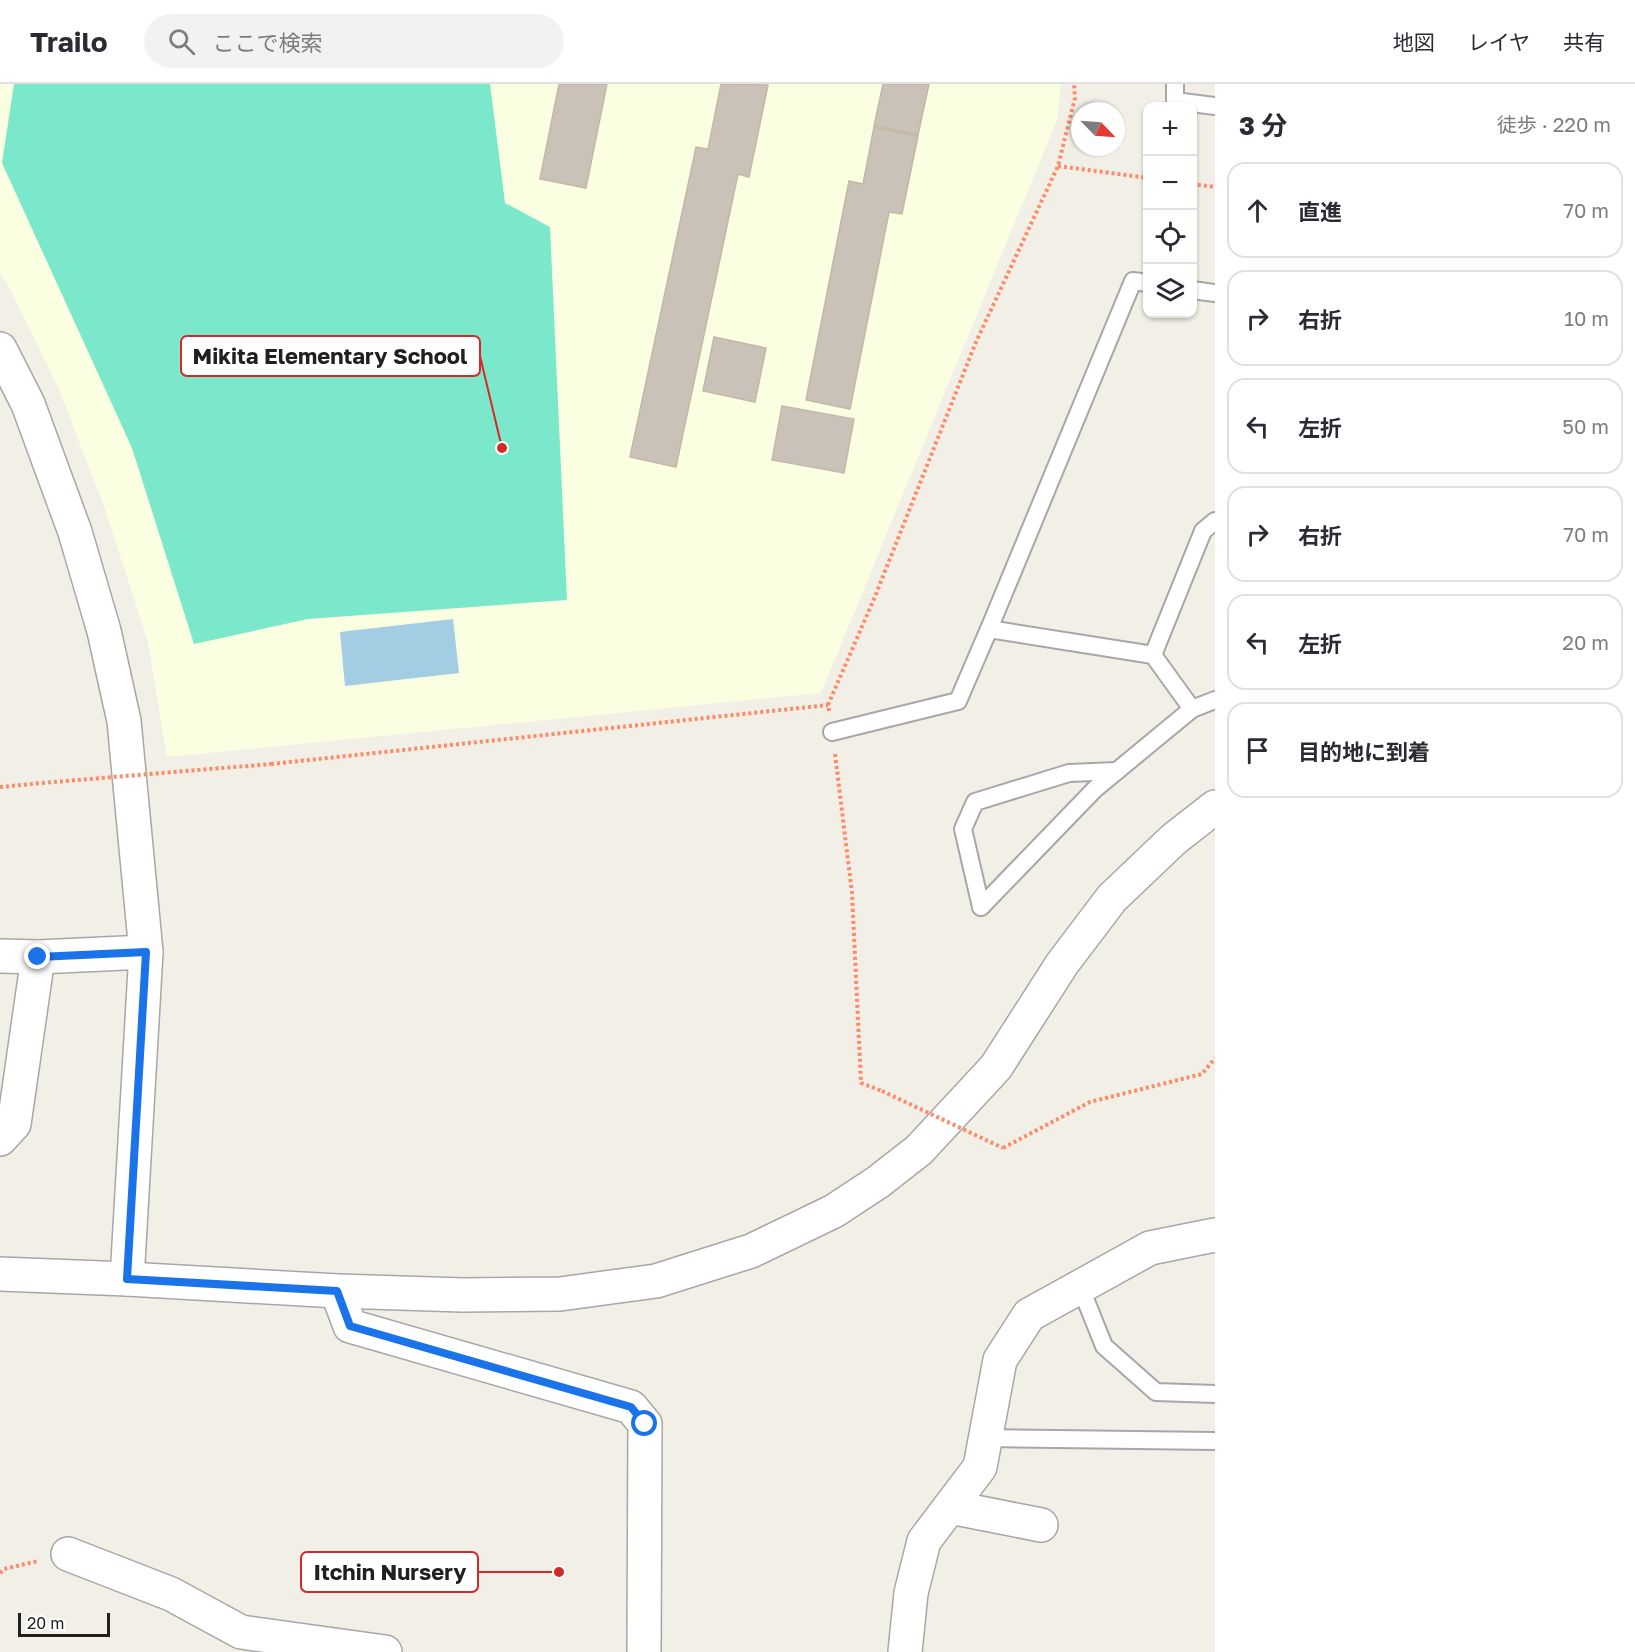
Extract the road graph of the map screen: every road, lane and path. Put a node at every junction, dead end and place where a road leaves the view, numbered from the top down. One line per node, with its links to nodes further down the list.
1 (1074, 84): 4 (path)
2 (1175, 84): 3 (lane)
3 (1215, 106)
4 (1058, 166): 5 (path); 16 (path)
5 (1143, 177)
6 (1197, 185): 7 (path)
7 (1215, 187)
8 (1143, 282): 13 (lane)
9 (1197, 291): 10 (lane)
10 (1215, 293)
11 (0, 348): 22 (street)
12 (1215, 521): 14 (lane)
13 (989, 629): 14 (lane); 18 (lane)
14 (1153, 656): 17 (lane)
15 (1215, 700): 17 (lane)
16 (828, 705): 18 (path); 20 (path, bridge)
17 (1192, 709): 19 (lane)
18 (832, 732): 25 (path, bridge)
19 (1117, 771): 19 (lane)
20 (0, 788)
21 (1215, 807): 31 (street)
22 (146, 952): 24 (street); 29 (street)
23 (0, 956): 24 (street)
24 (38, 957): 26 (street)
25 (1215, 1058)
26 (0, 1139)
27 (1215, 1235): 30 (street)
28 (0, 1274): 29 (street)
29 (127, 1279): 31 (street)
30 (1080, 1286): 32 (lane); 33 (street)
31 (337, 1291): 40 (street)
32 (1215, 1394)
33 (986, 1438): 34 (lane); 35 (street)
34 (1215, 1441)
35 (950, 1507): 36 (street); 41 (street)
36 (1041, 1525)
37 (68, 1554): 38 (path); 39 (street)
38 (0, 1573)
39 (385, 1652)
40 (644, 1652)
41 (905, 1652)

